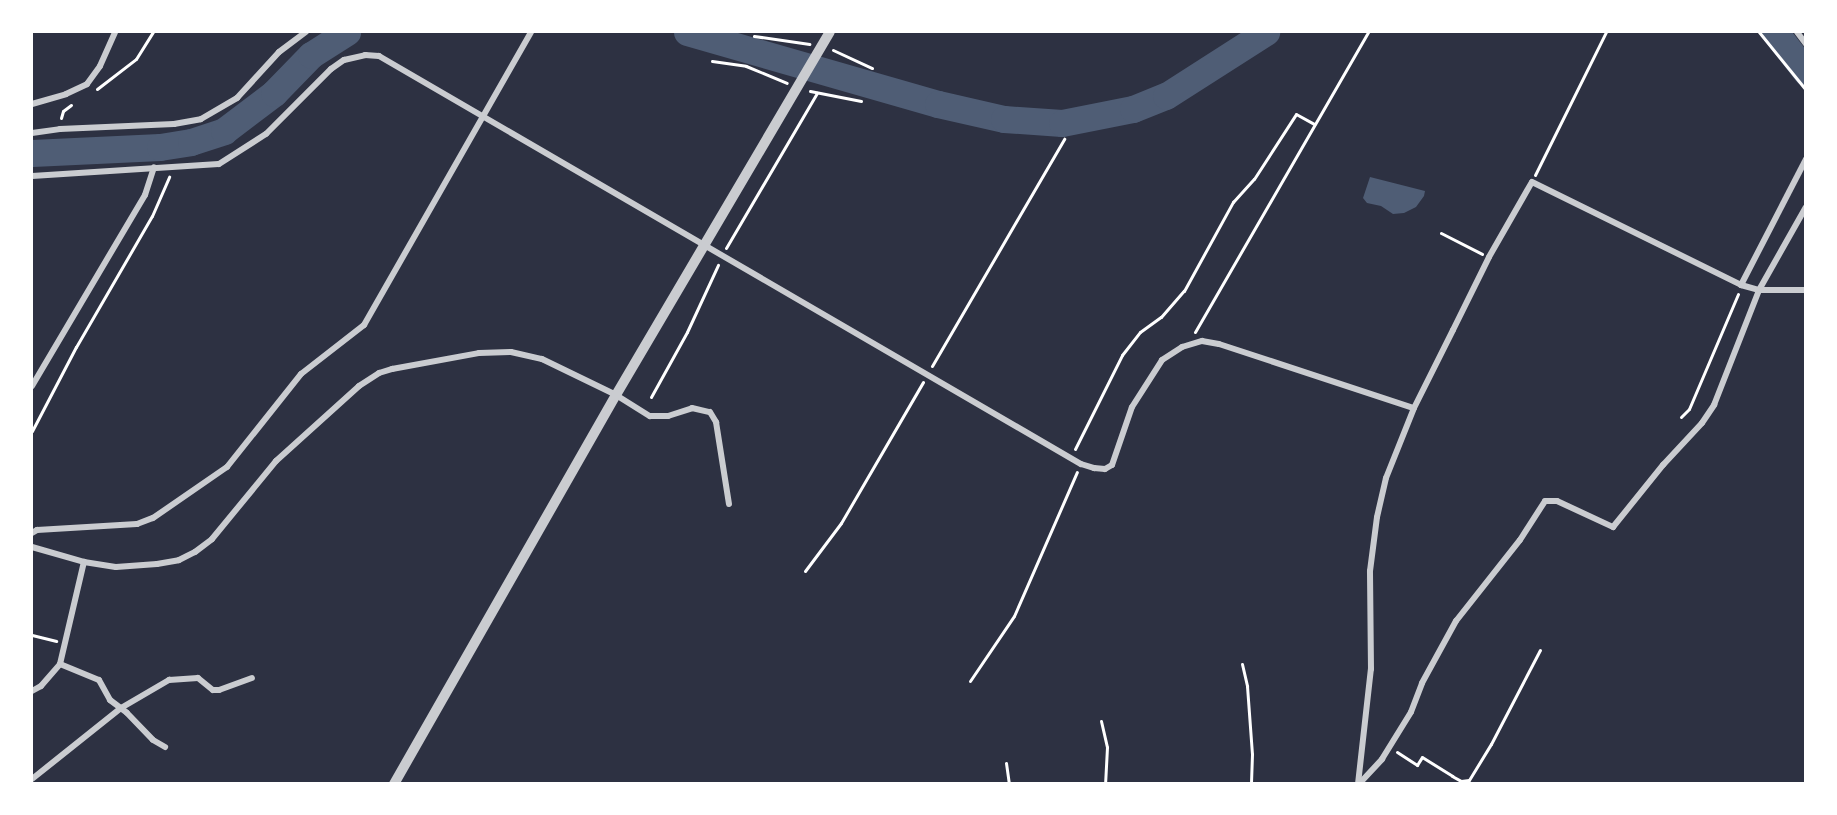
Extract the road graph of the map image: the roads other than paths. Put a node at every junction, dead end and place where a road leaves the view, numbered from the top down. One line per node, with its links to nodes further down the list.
1 (115, 32): 7 (street)
2 (306, 32): 9 (street)
3 (531, 32): 8 (street)
4 (830, 32): 14 (street)
5 (1797, 32): 6 (street)
6 (1806, 44)
7 (32, 104)
8 (484, 116): 11 (street); 14 (street); 22 (street)
9 (32, 133)
10 (1806, 159): 15 (street)
11 (154, 167): 12 (street); 18 (street)
12 (32, 176)
13 (1806, 207): 17 (street)
14 (705, 246): 19 (street); 20 (street)
15 (1742, 285): 17 (street); 20 (street)
16 (1806, 290): 17 (street)
17 (1759, 291): 32 (street)
18 (32, 386)
19 (616, 395): 21 (street); 24 (street); 31 (street)
20 (1414, 408): 32 (street)
21 (729, 504)
22 (32, 533)
23 (32, 547): 24 (street)
24 (84, 562): 25 (street)
25 (60, 664): 27 (street); 28 (street)
26 (252, 678): 28 (street)
27 (32, 691)
28 (121, 708): 29 (street); 30 (street)
29 (165, 747)
30 (32, 778)
31 (394, 783)
32 (1359, 783)

